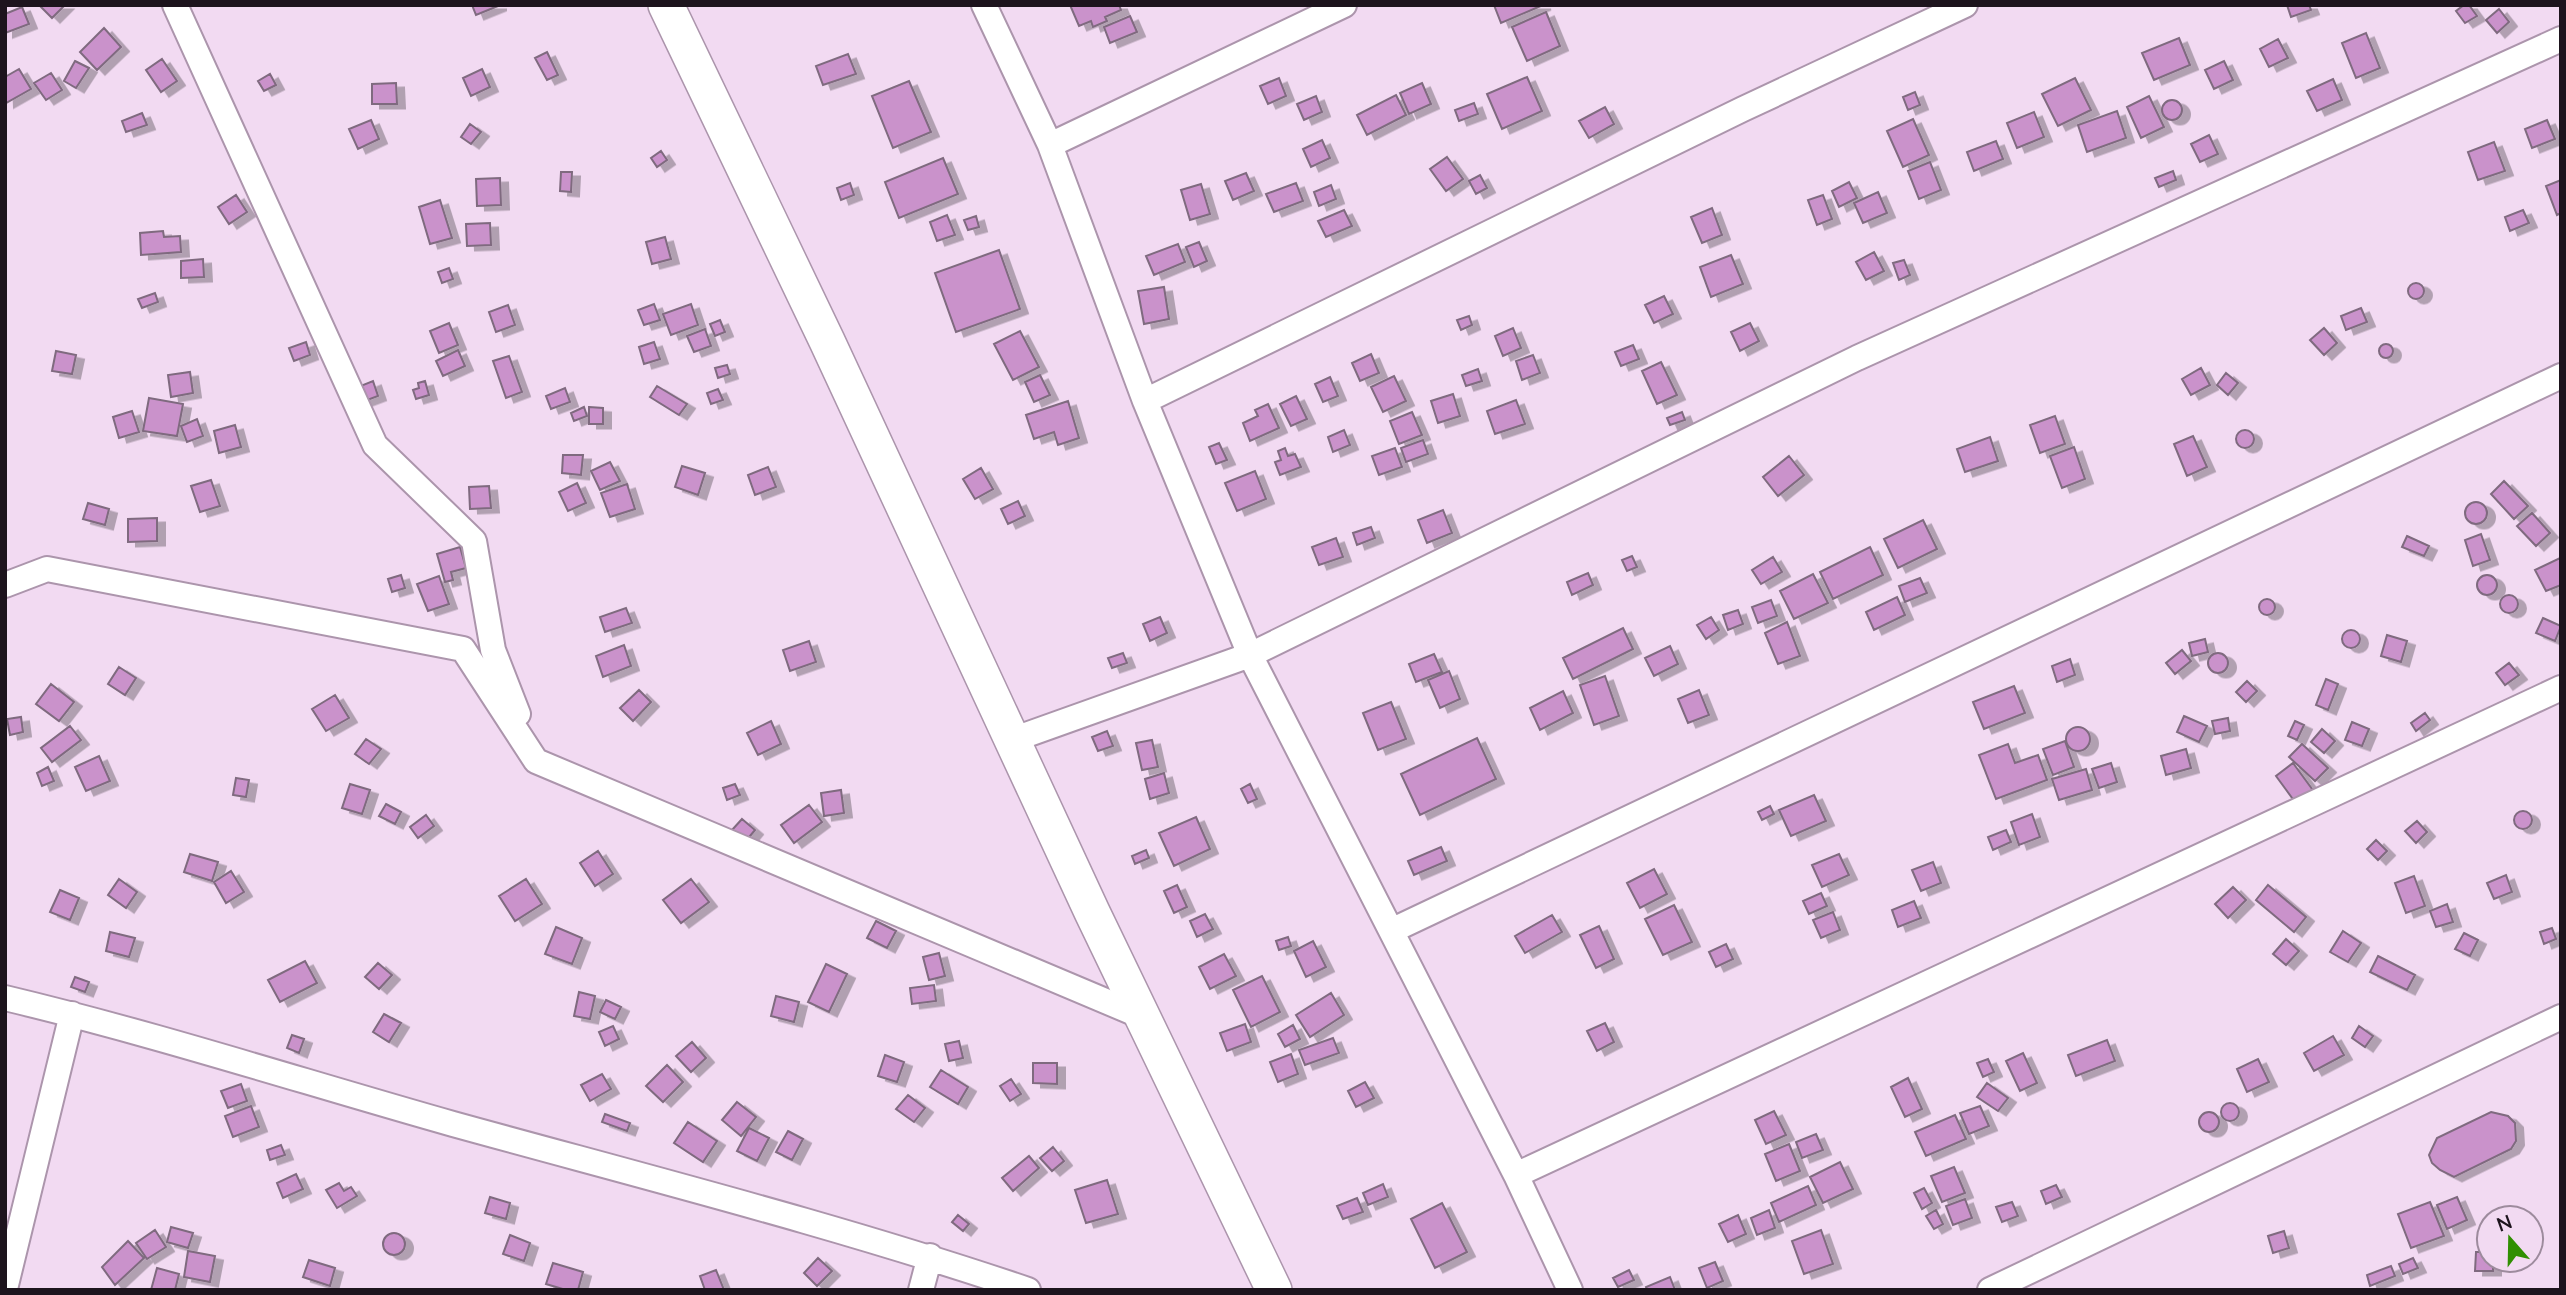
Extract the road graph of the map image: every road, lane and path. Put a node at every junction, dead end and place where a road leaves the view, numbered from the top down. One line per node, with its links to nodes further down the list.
1 (175, 5): 14 (street)
2 (666, 5): 13 (street)
3 (984, 5): 7 (street)
4 (1344, 5): 7 (street)
5 (1965, 5): 9 (street)
6 (2561, 39): 11 (street)
7 (1050, 145): 9 (street)
8 (2561, 376): 15 (street)
9 (1145, 401): 11 (street)
10 (5, 585): 14 (street)
11 (1250, 655): 13 (street); 15 (street)
12 (2561, 688): 20 (street)
13 (1012, 740): 18 (street)
14 (536, 761): 18 (street)
15 (1392, 930): 20 (street)
16 (5, 998): 17 (street)
17 (72, 1014): 21 (street); 22 (street)
18 (1142, 1016): 25 (street)
19 (2561, 1017): 27 (street)
20 (1517, 1175): 26 (street)
21 (930, 1256): 23 (street); 24 (street)
22 (5, 1289)
23 (921, 1290)
24 (1028, 1290)
25 (1274, 1290)
26 (1570, 1290)
27 (1990, 1290)

